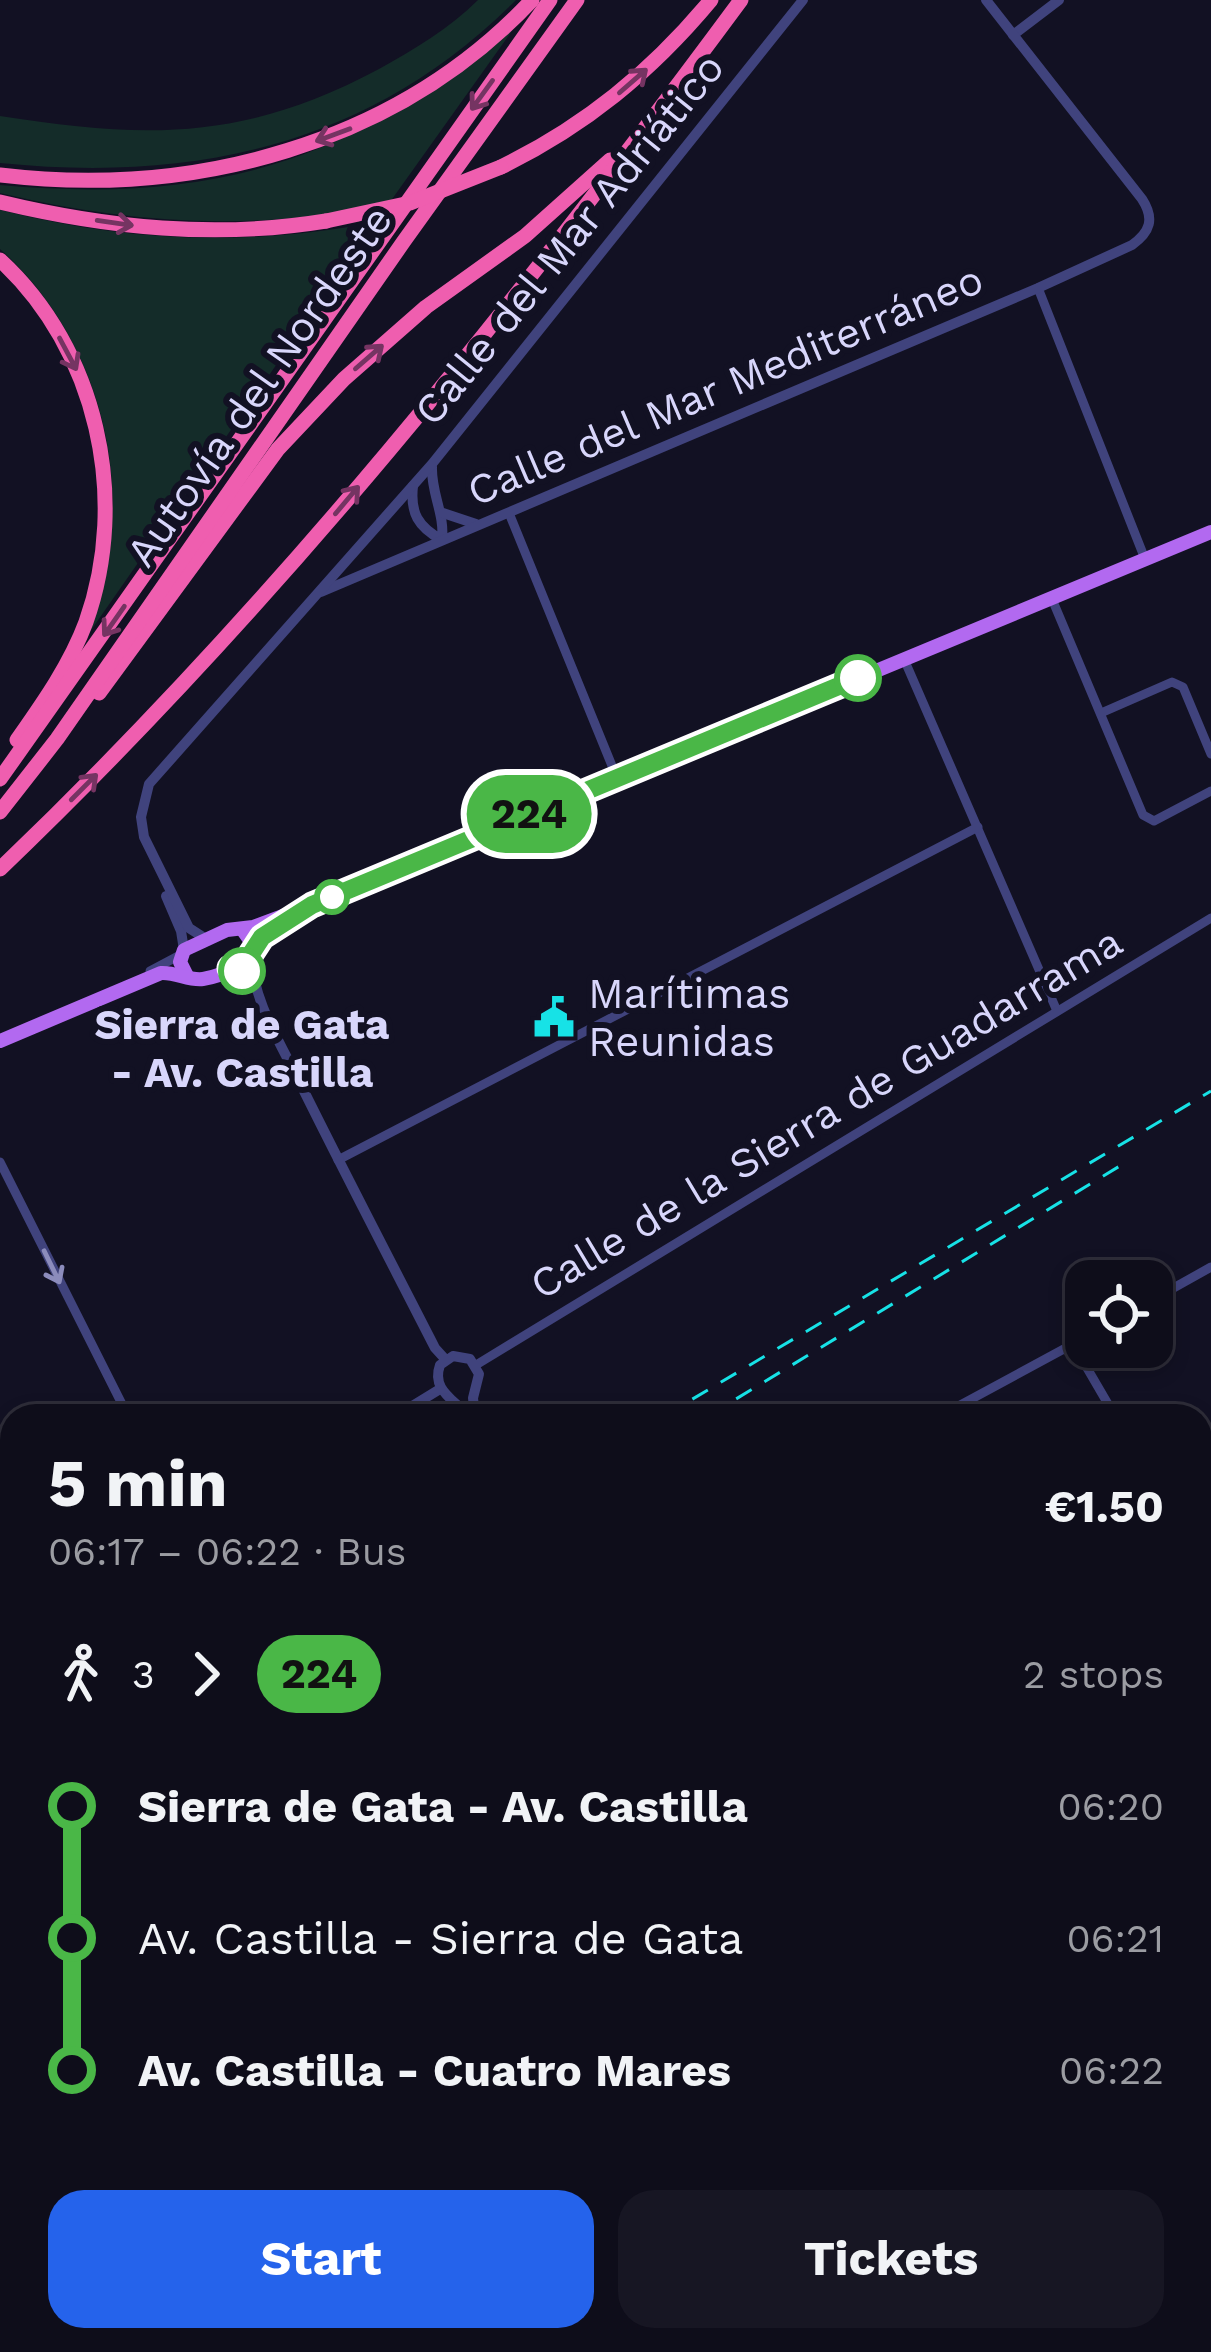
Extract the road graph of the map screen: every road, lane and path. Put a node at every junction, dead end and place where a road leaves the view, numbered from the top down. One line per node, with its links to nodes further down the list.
1 (532, 0): 11 (highway, one-way to 11)
2 (550, 0): 30 (highway, Autovía del Nordeste, one-way to 30)
3 (577, 0): 27 (highway, Autovía del Nordeste)
4 (711, 0): 12 (highway, one-way to 4, bridge)
5 (741, 0): 10 (highway)
6 (803, 0): 15 (street, Calle del Mar Adriático)
7 (986, 0): 9 (street)
8 (1059, 0): 9 (street)
9 (1013, 35): 14 (street, Calle del Mar Mediterráneo)
10 (654, 117): 27 (highway, one-way to 10); 35 (highway, one-way to 10)
11 (0, 176)
12 (0, 202)
13 (0, 260): 29 (highway, one-way to 29)
14 (1038, 288): 18 (street, Calle del Mar Mediterráneo); 22 (street)
15 (432, 464): 16 (street, Calle del Mar Adriático); 17 (street, Calle del Mar Adriático)
16 (413, 485): 21 (street, Calle del Mar Adriático); 23 (street, Calle del Mar Adriático)
17 (442, 513): 19 (street); 21 (street, Calle del Mar Adriático)
18 (508, 513): 19 (street, Calle del Mar Mediterráneo); 31 (street)
19 (479, 525): 21 (street, Calle del Mar Mediterráneo)
20 (1211, 532): 22 (main road)
21 (442, 540): 23 (street, Calle del Mar Mediterráneo)
22 (1145, 559): 24 (main road)
23 (318, 593): 36 (street, Calle del Mar Adriático)
24 (1052, 599): 25 (main road); 26 (street)
25 (904, 659): 31 (main road); 34 (street)
26 (1101, 713): 28 (street); 32 (street)
27 (57, 740): 33 (highway, Autovía del Nordeste)
28 (1211, 754)
29 (0, 764)
30 (0, 778)
31 (617, 778): 37 (main road)
32 (1211, 791)
33 (0, 812)
34 (978, 826): 46 (street); 48 (street)
35 (0, 869)
36 (162, 875): 40 (street, Calle del Mar Adriático); 42 (street, Calle del Mar Adriático)
37 (312, 905): 39 (main road); 41 (main road)
38 (1211, 918): 46 (street, Calle de la Sierra de Guadarrama)
39 (242, 928): 40 (main road); 41 (main road)
40 (206, 939): 42 (main road)
41 (253, 950): 43 (main road); 45 (street)
42 (183, 952): 44 (main road); 47 (street)
43 (230, 968): 44 (main road); 45 (street)
44 (187, 976): 47 (main road)
45 (254, 980): 48 (street)
46 (1058, 1011): 54 (street, Calle de la Sierra de Guadarrama)
47 (0, 1037)
48 (338, 1160): 53 (street)
49 (0, 1162): 59 (street, one-way to 59)
50 (1211, 1267): 51 (street)
51 (1173, 1288)
52 (1065, 1349): 63 (street)
53 (445, 1360): 54 (street); 56 (street)
54 (476, 1365): 57 (street)
55 (1087, 1368): 64 (street)
56 (440, 1389): 58 (street); 60 (street)
57 (474, 1391): 58 (street); 62 (street)
58 (452, 1398): 61 (street)
59 (122, 1404)
60 (416, 1404)
61 (459, 1404)
62 (473, 1404)
63 (962, 1404)
64 (1108, 1404)

